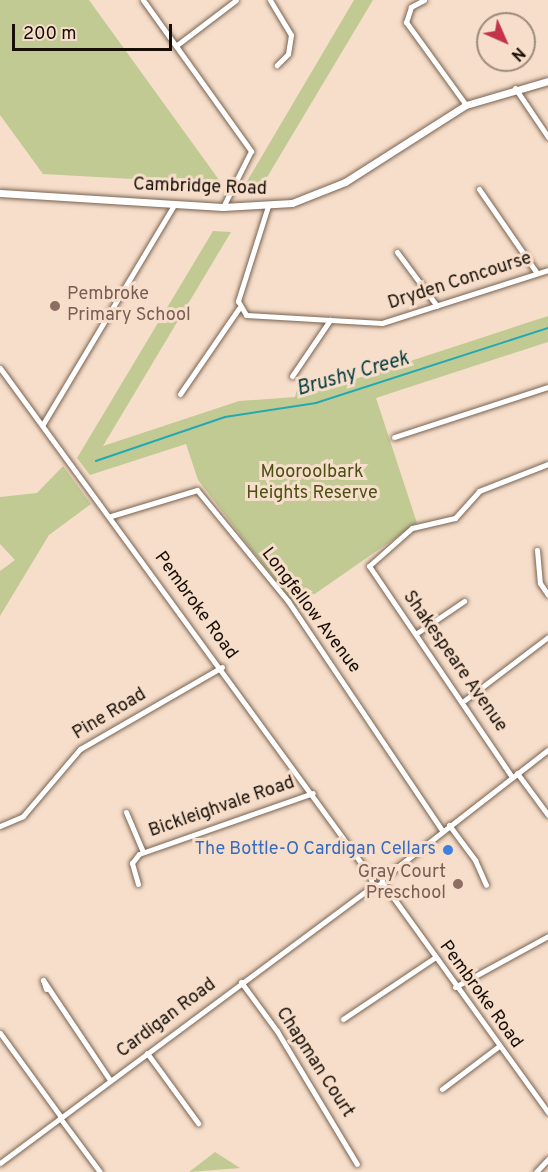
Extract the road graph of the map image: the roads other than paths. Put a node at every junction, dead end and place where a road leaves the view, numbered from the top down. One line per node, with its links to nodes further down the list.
1 (143, 0): 5 (street)
2 (236, 0): 5 (street)
3 (270, 0): 6 (street)
4 (424, 0): 9 (street)
5 (177, 45): 15 (street)
6 (277, 65)
7 (548, 81): 8 (main road, Cambridge Road)
8 (515, 88): 9 (main road, Cambridge Road); 10 (street)
9 (466, 105): 14 (main road, Cambridge Road)
10 (548, 137)
11 (479, 189): 18 (street)
12 (0, 193): 13 (main road, Cambridge Road)
13 (174, 205): 15 (main road, Cambridge Road); 27 (street)
14 (268, 206): 15 (main road, Cambridge Road); 20 (street)
15 (223, 207)
16 (397, 252): 19 (street)
17 (548, 270): 18 (street, Dryden Concourse)
18 (537, 273): 19 (street, Dryden Concourse)
19 (437, 306): 21 (street, Dryden Concourse)
20 (239, 308): 21 (street, Dryden Concourse); 26 (street)
21 (330, 320): 24 (street)
22 (0, 368): 23 (street, Pembroke Road)
23 (2, 376): 27 (street, Pembroke Road)
24 (292, 376)
25 (548, 387): 28 (street)
26 (180, 394)
27 (43, 424): 30 (street, Pembroke Road)
28 (394, 437)
29 (548, 464): 34 (street, Shakespeare Avenue)
30 (111, 516): 36 (street, Pembroke Road); 45 (street, Longfellow Avenue)
31 (537, 550): 32 (street)
32 (548, 595)
33 (464, 601): 34 (street)
34 (417, 633): 37 (street, Shakespeare Avenue)
35 (548, 637): 37 (street)
36 (222, 667): 40 (street, Pembroke Road); 44 (street, Pine Road)
37 (465, 700): 39 (street, Shakespeare Avenue)
38 (548, 750): 39 (street, Cardigan Road)
39 (515, 775): 42 (street, Shakespeare Avenue); 43 (street, Cardigan Road)
40 (313, 793): 46 (street, Bickleighvale Road); 47 (street, Pembroke Road)
41 (126, 812): 46 (street)
42 (548, 815)
43 (449, 825): 45 (street, Cardigan Road); 49 (street)
44 (0, 826)
45 (442, 831): 47 (street, Cardigan Road)
46 (143, 852): 48 (street, Bickleighvale Road)
47 (377, 880): 51 (street, Pembroke Road); 52 (street, Cardigan Road)
48 (138, 884)
49 (486, 885)
50 (548, 936): 53 (street)
51 (434, 958): 53 (street, Pembroke Road); 55 (street)
52 (241, 982): 58 (street, Cardigan Road); 66 (street, Chapman Court)
53 (455, 987): 57 (street, Pembroke Road)
54 (46, 989): 59 (street)
55 (343, 1019)
56 (0, 1033): 62 (street)
57 (499, 1046): 60 (street); 61 (street, Pembroke Road)
58 (147, 1053): 59 (street, Cardigan Road); 63 (street)
59 (110, 1080): 62 (street, Cardigan Road)
60 (442, 1089)
61 (548, 1112)
62 (60, 1118): 65 (street, Cardigan Road); 67 (street)
63 (198, 1123)
64 (548, 1159): 68 (street)
65 (0, 1163)
66 (357, 1164)
67 (100, 1172)
68 (536, 1172)

